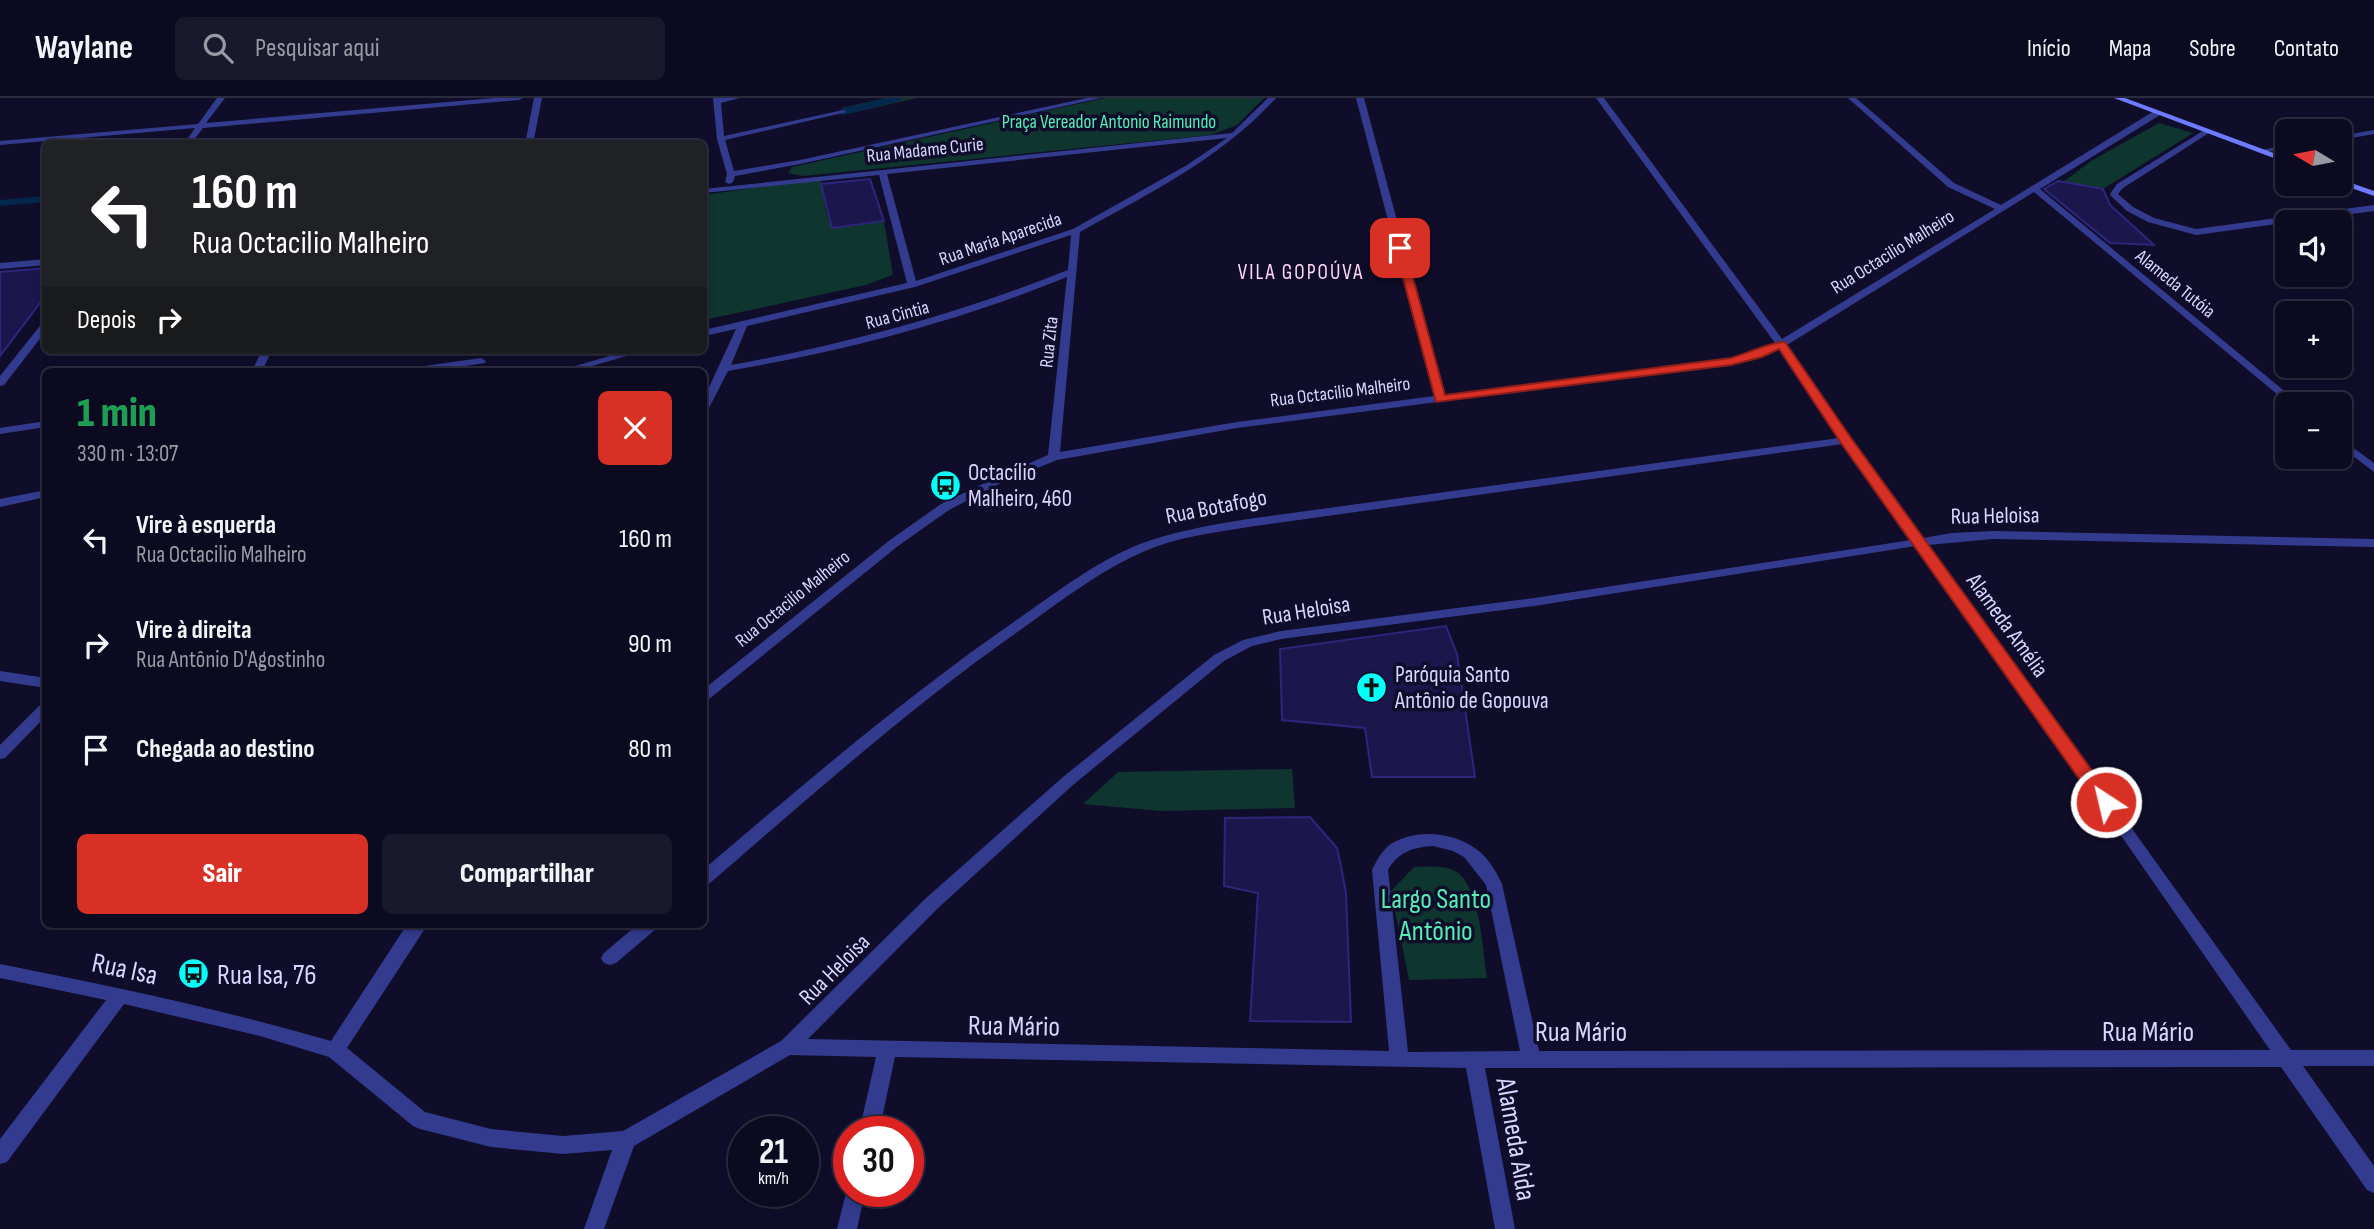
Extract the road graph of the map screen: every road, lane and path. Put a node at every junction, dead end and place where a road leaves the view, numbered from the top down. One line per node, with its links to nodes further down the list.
1 (221, 98): 14 (street)
2 (519, 98): 14 (street)
3 (538, 98): 21 (street)
4 (736, 98): 11 (street)
5 (1097, 98): 26 (street)
6 (1272, 98): 17 (street, Rua Maria Aparecida)
7 (1360, 98): 53 (street)
8 (1600, 98): 45 (street, Alameda Amélia)
9 (1852, 98): 35 (street)
10 (2118, 98): 13 (street)
11 (717, 100): 19 (street)
12 (843, 112): 19 (street)
13 (2157, 113): 15 (street); 32 (street, Rua Octacilio Malheiro)
14 (200, 126): 20 (street); 22 (street)
15 (2206, 131): 24 (street); 36 (street)
16 (2374, 132): 18 (street)
17 (1234, 135): 27 (street, Rua Madame Curie); 37 (street, Rua Maria Aparecida)
18 (2352, 136)
19 (721, 139): 28 (street)
20 (190, 140)
21 (530, 140)
22 (0, 143)
23 (2275, 149): 24 (street)
24 (2261, 151): 25 (street)
25 (2275, 156)
26 (775, 167): 28 (street); 29 (street)
27 (882, 171): 29 (street, Rua Madame Curie); 41 (street)
28 (731, 174): 31 (street)
29 (779, 183): 31 (street, Rua Madame Curie)
30 (2352, 186): 34 (street)
31 (726, 188): 33 (street, Rua Madame Curie)
32 (2035, 190): 35 (street, Rua Octacilio Malheiro); 52 (street, Alameda Tutóia)
33 (707, 191)
34 (2374, 194)
35 (2000, 208): 45 (street, Rua Octacilio Malheiro)
36 (2374, 208)
37 (1076, 230): 40 (street, Rua Zita); 41 (street, Rua Maria Aparecida)
38 (42, 262): 39 (street)
39 (0, 267)
40 (1073, 271): 50 (street, Rua Cintia); 59 (street, Rua Zita)
41 (912, 285): 42 (street, Rua Maria Aparecida)
42 (744, 323): 44 (street, Rua Maria Aparecida); 50 (street)
43 (42, 329): 51 (street)
44 (707, 332)
45 (1781, 344): 53 (street, Rua Octacilio Malheiro); 57 (street, Alameda Amélia)
46 (627, 354): 49 (street)
47 (482, 361): 48 (street)
48 (432, 368)
49 (574, 368)
50 (724, 369): 54 (street)
51 (0, 383)
52 (2280, 392)
53 (1440, 399): 59 (street, Rua Octacilio Malheiro)
54 (707, 402)
55 (42, 425): 56 (street)
56 (0, 431)
57 (1846, 440): 63 (street, Alameda Amélia); 70 (street, Rua Botafogo)
58 (2352, 451): 60 (street)
59 (1054, 457): 67 (street, Rua Octacilio Malheiro)
60 (2374, 469)
61 (42, 495): 62 (street)
62 (0, 503)
63 (1919, 542): 64 (street, Rua Heloisa); 76 (street, Rua Heloisa); 81 (street, Alameda Amélia)
64 (2374, 543)
65 (0, 676): 66 (street)
66 (42, 682)
67 (707, 694)
68 (42, 711): 69 (street)
69 (0, 754)
70 (707, 875)
71 (414, 928): 77 (street)
72 (645, 928): 73 (street)
73 (610, 958)
74 (0, 971): 75 (street, Rua Isa)
75 (120, 995): 77 (street, Rua Isa); 87 (street)
76 (788, 1048): 78 (street, Rua Mário); 86 (street, Rua Heloisa)
77 (335, 1050): 85 (street, Rua Isa)
78 (887, 1051): 82 (street, Rua Mário); 84 (street)
79 (2374, 1058): 81 (street, Rua Mário)
80 (1531, 1059): 81 (street, Rua Mário); 82 (street); 83 (street, Rua Mário)
81 (2287, 1059): 88 (street, Alameda Amélia)
82 (1399, 1060): 83 (street, Rua Mário)
83 (1474, 1060): 92 (street, Alameda Aida)
84 (873, 1116)
85 (420, 1119): 86 (street, Rua Heloisa)
86 (626, 1140): 90 (street)
87 (0, 1155)
88 (2374, 1183)
89 (852, 1207): 91 (street)
90 (594, 1229)
91 (847, 1229)
92 (1505, 1229)

